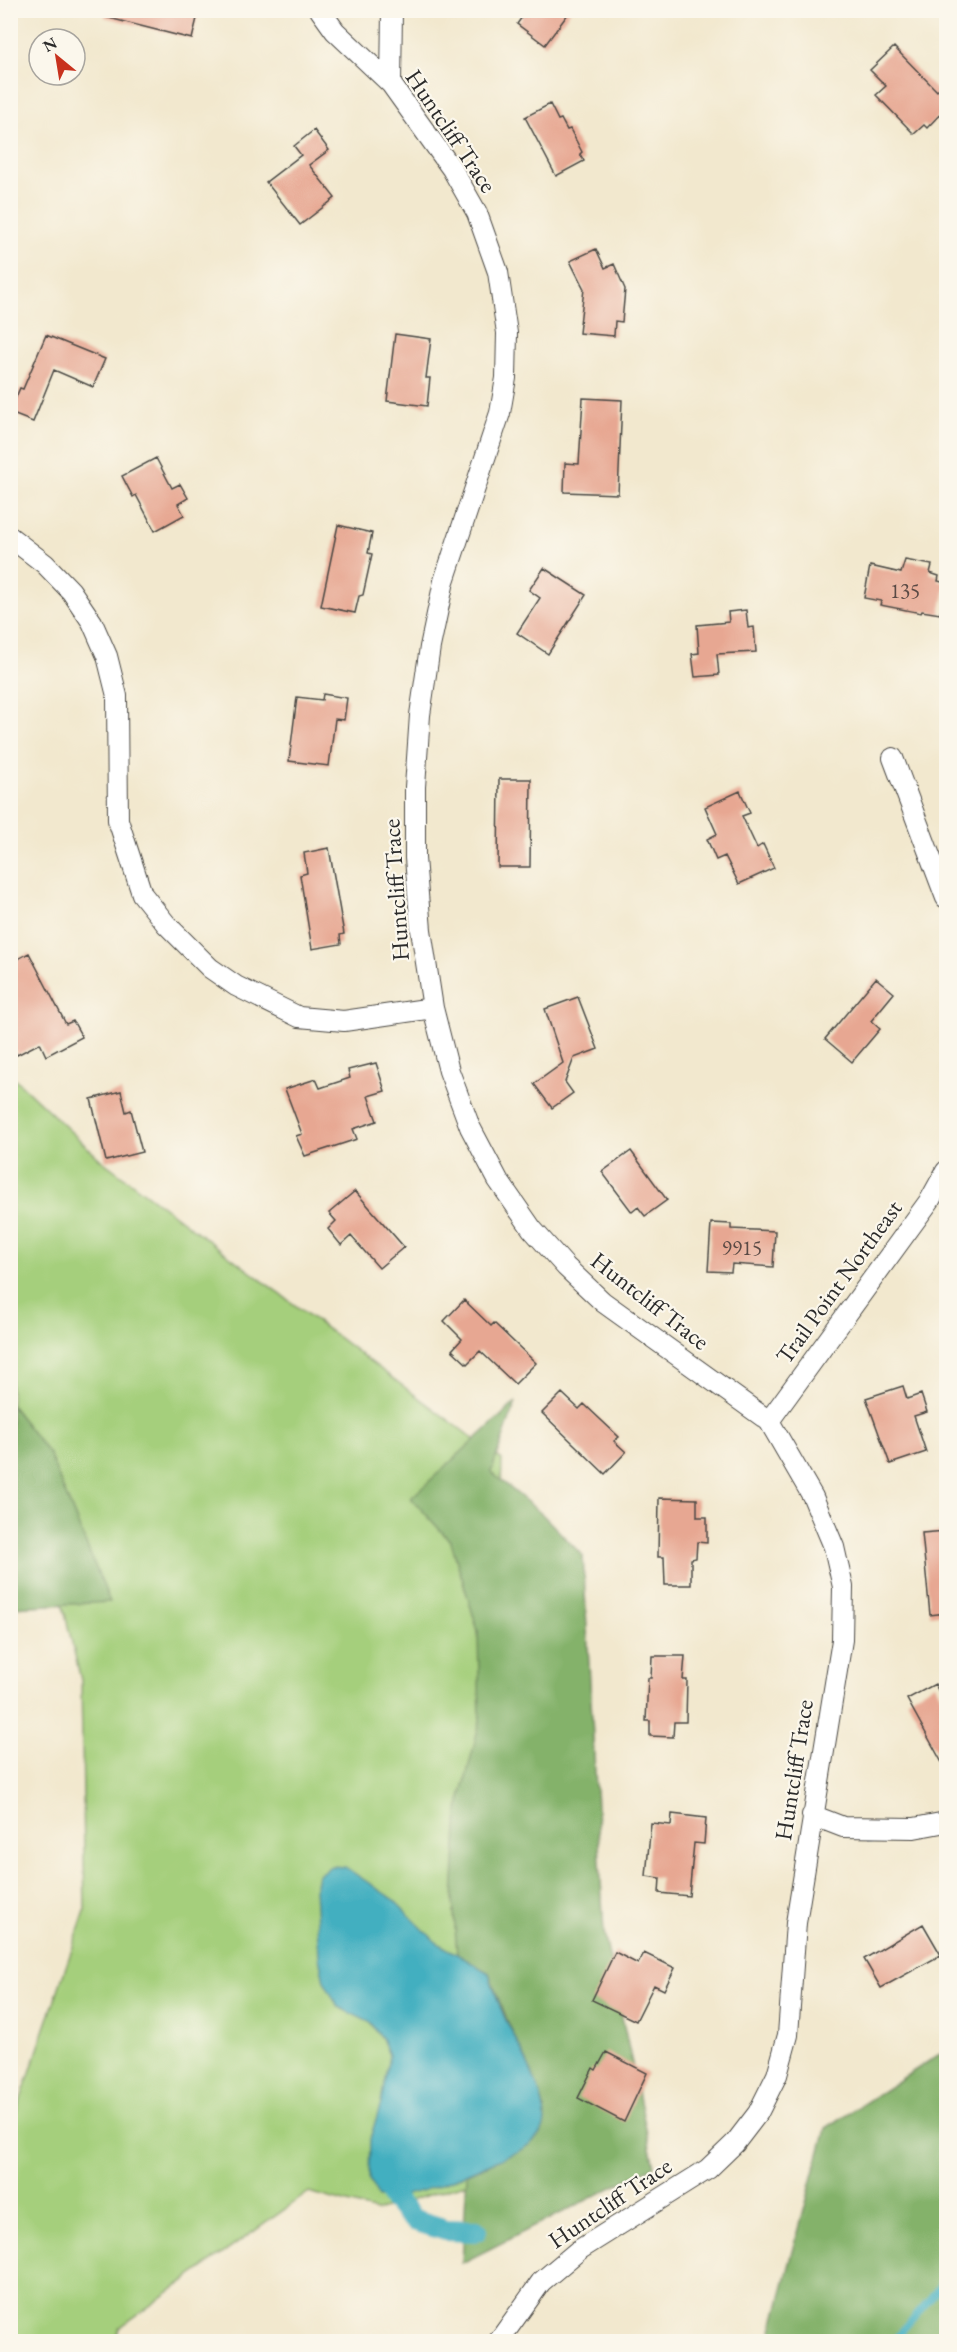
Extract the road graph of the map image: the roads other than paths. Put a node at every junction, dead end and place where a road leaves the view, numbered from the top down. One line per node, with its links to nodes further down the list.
1 (320, 10): 3 (street, Huntcliff Trace)
2 (392, 10): 3 (street)
3 (391, 84): 7 (street, Huntcliff Trace)
4 (10, 537): 7 (street)
5 (893, 758): 6 (street)
6 (946, 898)
7 (433, 1008): 9 (street, Huntcliff Trace)
8 (946, 1171): 9 (street, Trail Point Northeast)
9 (769, 1421): 10 (street, Huntcliff Trace)
10 (812, 1815): 11 (street); 12 (street, Huntcliff Trace)
11 (946, 1822)
12 (498, 2342)

